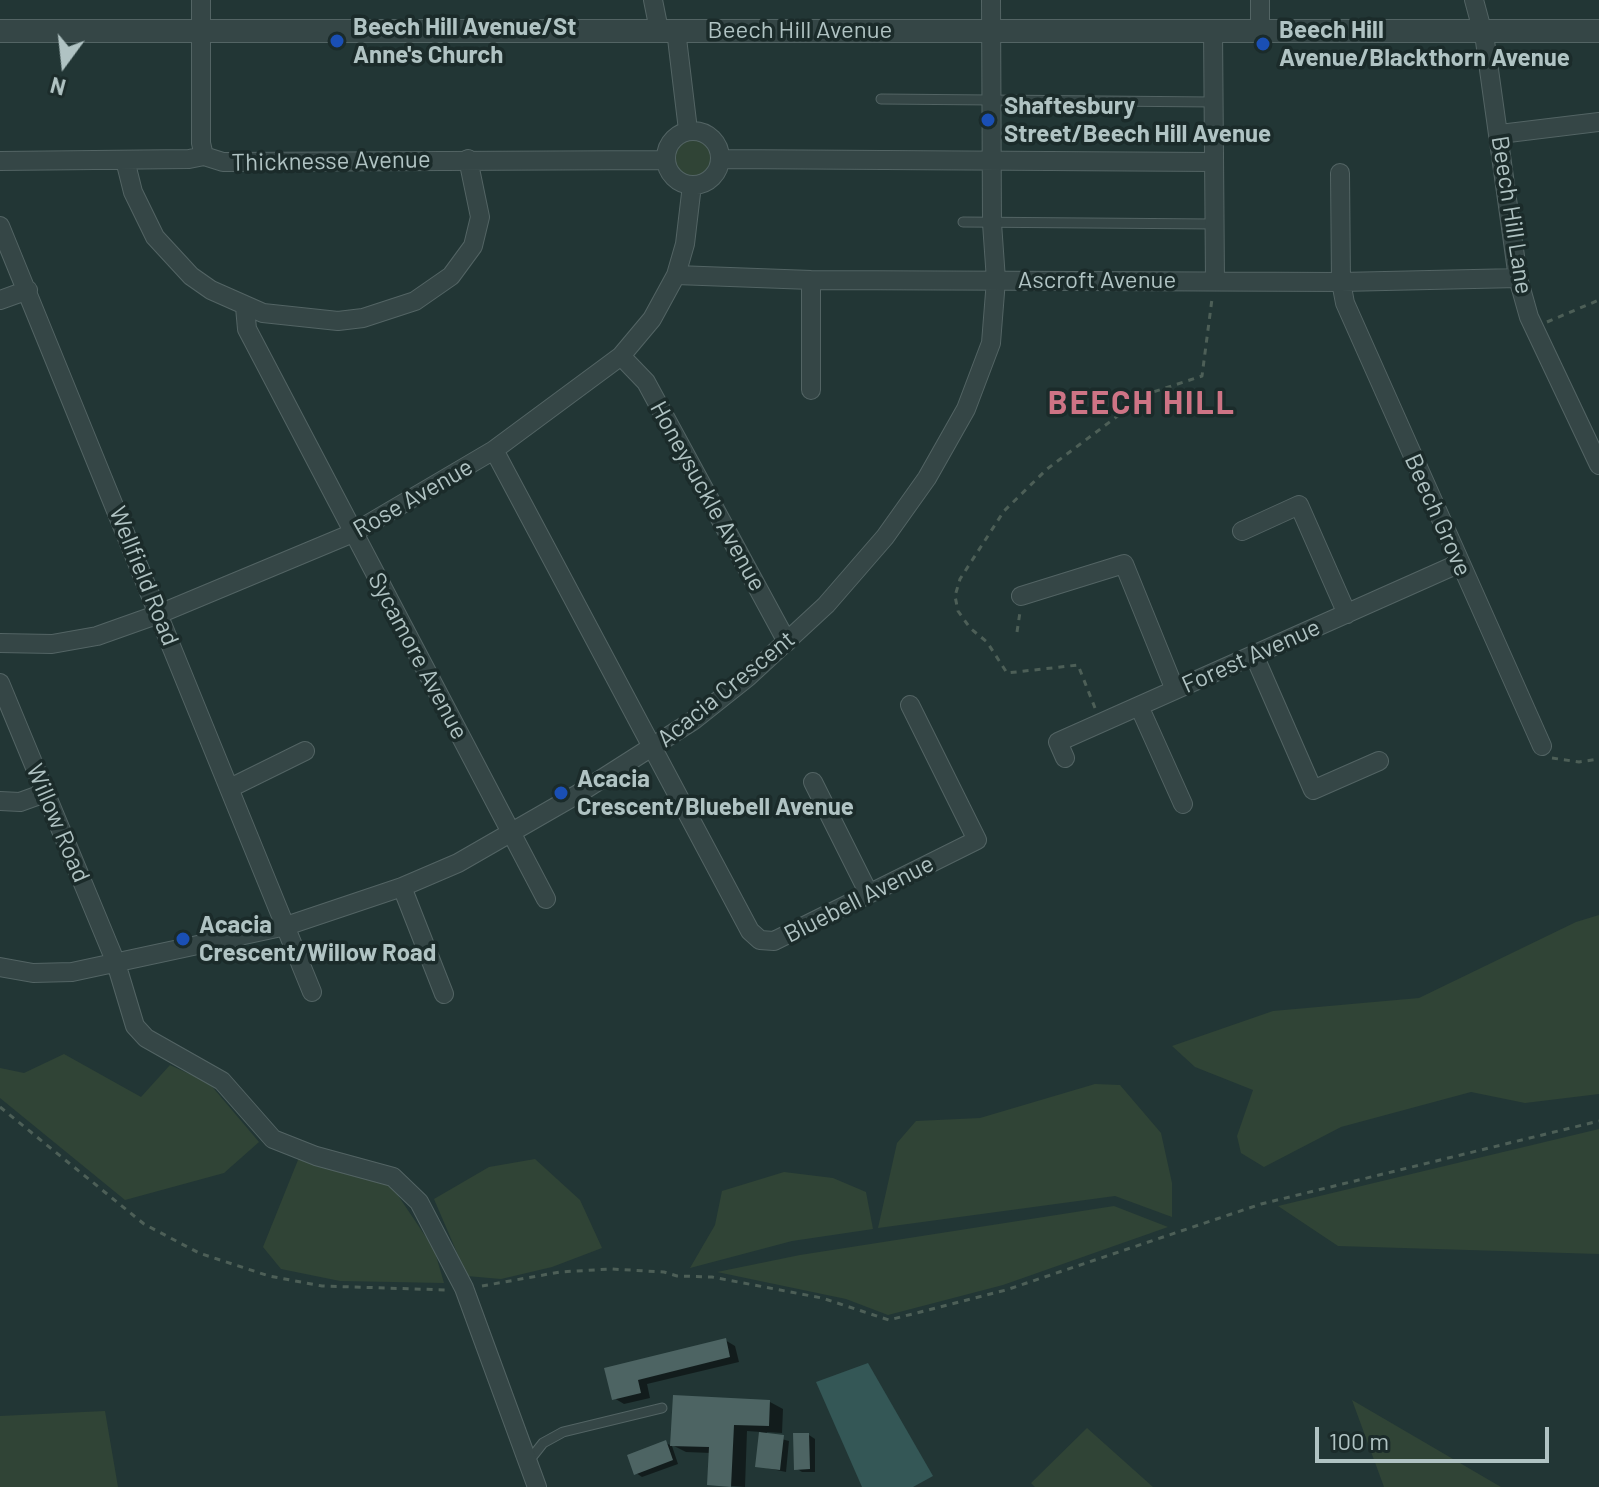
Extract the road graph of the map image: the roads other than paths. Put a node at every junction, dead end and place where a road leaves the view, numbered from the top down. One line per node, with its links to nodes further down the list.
1 (201, 0): 10 (street)
2 (653, 0): 6 (street)
3 (991, 0): 11 (street, Acacia Crescent)
4 (1260, 0): 8 (street)
5 (1474, 0): 12 (street, Beech Hill Lane)
6 (668, 30): 10 (street, Beech Hill Avenue); 11 (street, Beech Hill Avenue); 18 (street)
7 (1213, 30): 8 (street, Beech Hill Avenue); 11 (street, Beech Hill Avenue); 16 (street)
8 (1260, 30): 12 (street, Beech Hill Avenue)
9 (0, 31): 10 (street, Beech Hill Avenue)
10 (201, 31): 20 (street)
11 (991, 31): 15 (street, Acacia Crescent)
12 (1482, 31): 13 (street, Beech Hill Avenue); 19 (street, Beech Hill Lane)
13 (1599, 31)
14 (881, 99): 15 (lane)
15 (992, 102): 16 (lane); 26 (street, Acacia Crescent)
16 (1213, 102): 27 (street)
17 (1599, 122): 19 (street)
18 (688, 130): 22 (street); 24 (street)
19 (1500, 134): 35 (street, Beech Hill Lane)
20 (204, 156): 21 (street, Thicknesse Avenue); 23 (street, Thicknesse Avenue)
21 (468, 159): 24 (street, Thicknesse Avenue); 42 (street)
22 (720, 159): 26 (street); 29 (street)
23 (125, 160): 25 (street, Thicknesse Avenue); 42 (street)
24 (665, 160): 29 (street)
25 (0, 161)
26 (992, 161): 27 (street); 31 (street, Acacia Crescent)
27 (1213, 162): 32 (street)
28 (1340, 173): 39 (street, Beech Grove)
29 (692, 185): 34 (street, Rose Avenue)
30 (963, 222): 31 (lane)
31 (992, 223): 32 (lane); 37 (street, Acacia Crescent)
32 (1214, 224): 38 (street)
33 (0, 226): 40 (street, Wellfield Road)
34 (676, 275): 36 (street, Ascroft Avenue); 43 (street, Rose Avenue)
35 (1518, 278): 39 (street, Ascroft Avenue); 46 (street, Beech Hill Lane)
36 (811, 280): 37 (street, Ascroft Avenue); 44 (street)
37 (996, 280): 38 (street, Ascroft Avenue); 53 (street, Acacia Crescent)
38 (1215, 281): 39 (street, Ascroft Avenue)
39 (1341, 282): 49 (street, Beech Grove)
40 (28, 290): 41 (street); 51 (street, Wellfield Road)
41 (0, 300)
42 (245, 307): 48 (street, Sycamore Avenue)
43 (621, 356): 45 (street, Rose Avenue); 53 (street, Honeysuckle Avenue)
44 (811, 390)
45 (494, 450): 48 (street, Rose Avenue); 61 (street, Bluebell Avenue)
46 (1599, 465)
47 (1242, 531): 52 (street)
48 (353, 533): 51 (street, Rose Avenue); 70 (street, Sycamore Avenue)
49 (1460, 563): 52 (street, Forest Avenue); 60 (street, Beech Grove)
50 (1021, 596): 57 (street)
51 (159, 614): 54 (street, Rose Avenue); 66 (street, Wellfield Road)
52 (1347, 614): 55 (street, Forest Avenue)
53 (787, 642): 61 (street, Acacia Crescent)
54 (0, 643)
55 (1254, 655): 57 (street, Forest Avenue); 64 (street)
56 (0, 683): 67 (street, Willow Road)
57 (1175, 690): 59 (street, Forest Avenue)
58 (910, 705): 72 (street, Bluebell Avenue)
59 (1139, 706): 63 (street, Forest Avenue); 69 (street)
60 (1542, 746)
61 (652, 747): 70 (street, Acacia Crescent); 72 (street, Bluebell Avenue)
62 (305, 751): 66 (street)
63 (1065, 758)
64 (1379, 761)
65 (813, 782): 72 (street)
66 (230, 788): 74 (street, Wellfield Road)
67 (45, 793): 68 (street); 75 (street, Willow Road)
68 (0, 801)
69 (1183, 804)
70 (511, 833): 71 (street, Acacia Crescent); 73 (street, Sycamore Avenue)
71 (402, 887): 74 (street, Acacia Crescent); 78 (street)
72 (868, 892)
73 (546, 899)
74 (286, 926): 75 (street, Acacia Crescent); 77 (street, Wellfield Road)
75 (116, 963): 76 (street, Acacia Crescent); 80 (street, Willow Road)
76 (0, 967)
77 (312, 992)
78 (444, 994)
79 (662, 1408): 80 (lane)
80 (528, 1462): 81 (street, Willow Road)
81 (537, 1487)

